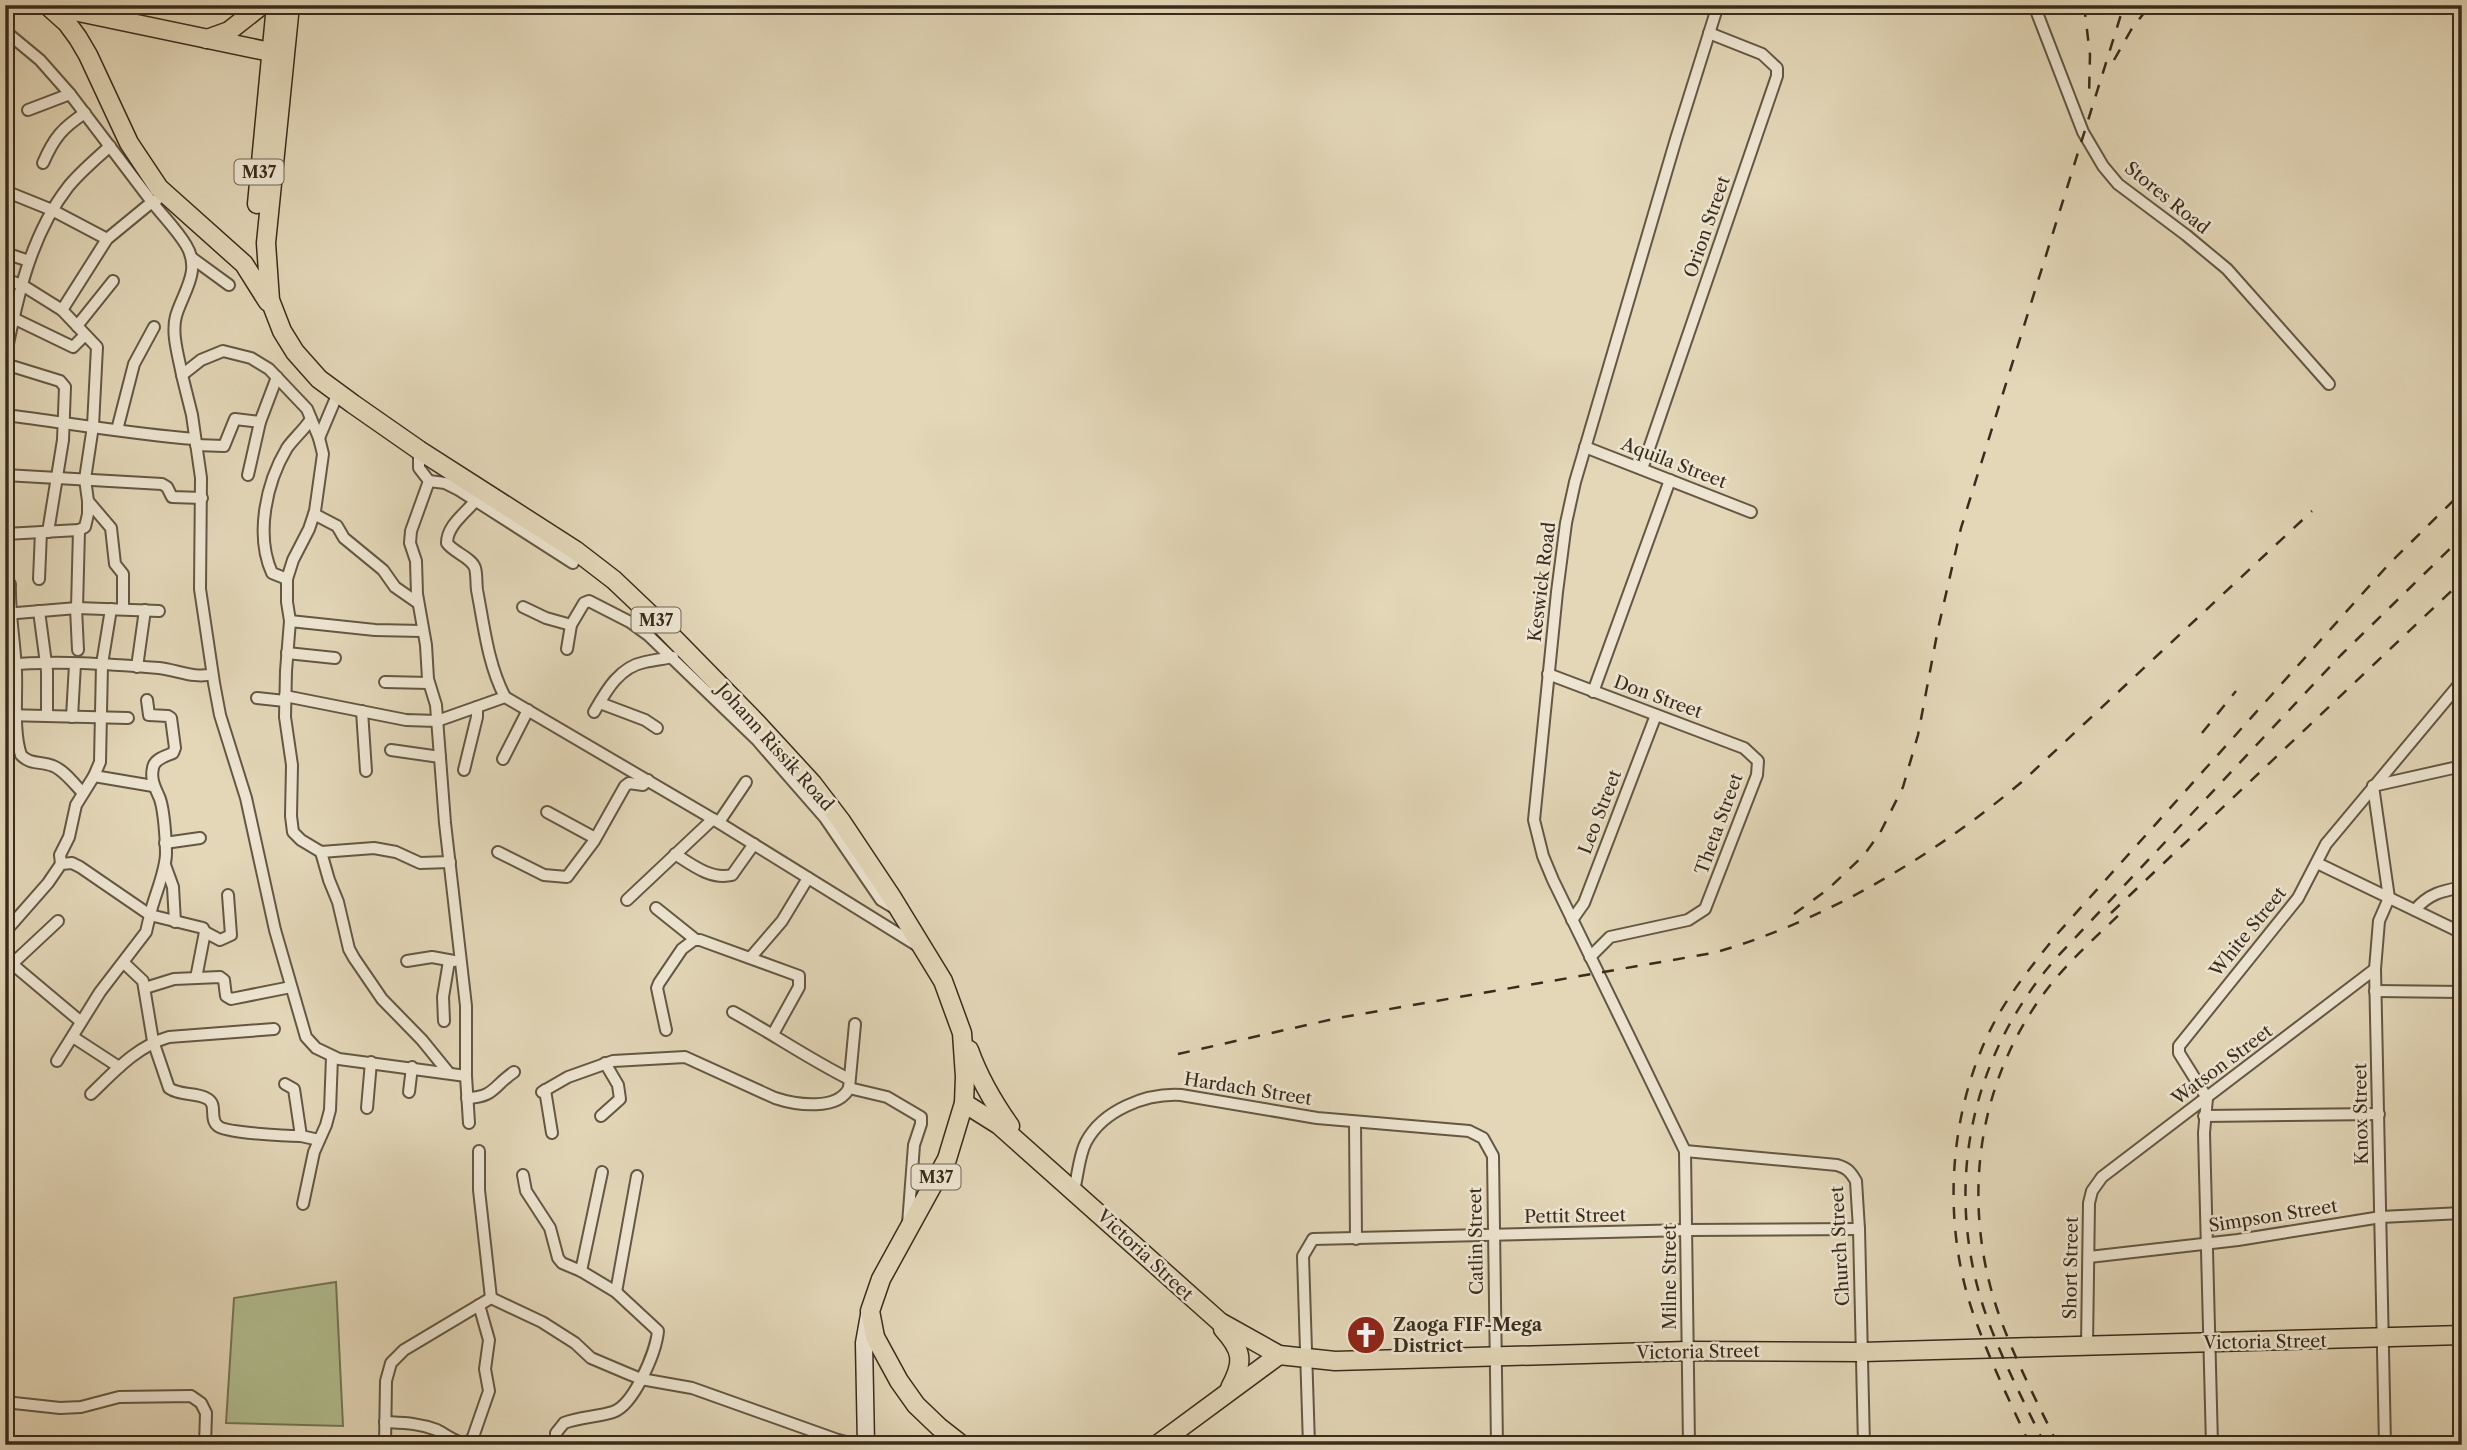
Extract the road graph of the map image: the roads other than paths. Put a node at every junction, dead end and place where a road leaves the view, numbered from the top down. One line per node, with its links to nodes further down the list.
1 (47, 5): 9 (main road); 17 (main road)
2 (262, 5): 9 (main road)
3 (276, 5): 10 (main road)
4 (290, 5): 10 (main road)
5 (1718, 5): 8 (street, Keswick Road)
6 (2034, 5): 35 (street, Stores Road)
7 (5, 31): 11 (street)
8 (1709, 33): 45 (street, Keswick Road); 47 (street, Orion Street)
9 (207, 39): 10 (main road)
10 (278, 54): 28 (main road, Johann Rissik Road / M37)
11 (70, 93): 12 (street); 13 (street)
12 (28, 110)
13 (85, 113): 14 (street); 15 (street)
14 (110, 146): 17 (street); 18 (street)
15 (43, 163)
16 (5, 191): 18 (street)
17 (159, 198): 19 (street); 21 (street); 28 (main road)
18 (52, 210): 19 (street); 22 (street)
19 (107, 239): 27 (street)
20 (5, 253): 22 (street)
21 (192, 258): 26 (street); 33 (street)
22 (29, 261): 25 (street)
23 (5, 279): 25 (street)
24 (113, 281): 31 (street)
25 (22, 285): 27 (street); 29 (street)
26 (229, 285)
27 (62, 310): 31 (street)
28 (274, 311): 36 (main road, Johann Rissik Road / M37)
29 (13, 318): 31 (street); 32 (street)
30 (153, 327): 42 (street)
31 (81, 330): 41 (street)
32 (5, 361): 39 (street)
33 (182, 376): 34 (street); 44 (street)
34 (277, 377): 38 (street); 40 (street)
35 (2329, 384)
36 (338, 393): 43 (street); 46 (main road, Johann Rissik Road / M37)
37 (5, 415): 39 (street)
38 (311, 419): 43 (street); 64 (street)
39 (63, 422): 41 (street); 50 (street)
40 (260, 422): 44 (street); 49 (street)
41 (93, 426): 42 (street); 51 (street)
42 (117, 430): 44 (street)
43 (319, 438): 58 (street)
44 (196, 442): 54 (street)
45 (1585, 447): 47 (street, Aquila Street); 89 (street, Keswick Road)
46 (419, 450): 53 (street); 80 (main road, Johann Rissik Road / M37)
47 (1642, 469): 52 (street, Aquila Street)
48 (5, 475): 50 (street)
49 (248, 475)
50 (55, 478): 51 (street); 60 (street)
51 (85, 479): 54 (street); 56 (street)
52 (1670, 480): 57 (street, Aquila Street); 93 (street)
53 (429, 481): 55 (street); 66 (street)
54 (202, 498): 88 (street)
55 (476, 500): 62 (street); 94 (street)
56 (88, 501): 59 (street); 69 (street)
57 (1751, 512)
58 (314, 514): 64 (street); 66 (street)
59 (79, 530): 60 (street); 68 (street)
60 (44, 532): 61 (street); 63 (street)
61 (5, 534)
62 (573, 563)
63 (39, 579)
64 (287, 579): 74 (street)
65 (10, 584): 73 (street)
66 (418, 603): 76 (street)
67 (523, 607): 75 (street)
68 (76, 608): 69 (street); 71 (street); 78 (street)
69 (117, 609): 70 (street); 86 (street)
70 (145, 610): 72 (street); 87 (street)
71 (39, 611): 73 (street); 84 (street)
72 (159, 611)
73 (7, 614): 83 (street)
74 (290, 621): 76 (street); 79 (street)
75 (571, 625): 77 (street); 82 (street)
76 (422, 631): 92 (street)
77 (567, 649)
78 (78, 650)
79 (287, 653): 81 (street); 96 (street)
80 (689, 654): 82 (street); 142 (main road, Johann Rissik Road / M37)
81 (335, 658)
82 (670, 658): 108 (street); 142 (street)
83 (10, 664): 84 (street); 101 (street)
84 (46, 664): 85 (street); 103 (street)
85 (75, 664): 86 (street); 104 (street)
86 (102, 664): 87 (street); 105 (street)
87 (137, 667): 88 (street)
88 (212, 674): 160 (street)
89 (1548, 674): 93 (street, Don Street); 144 (street, Keswick Road)
90 (2462, 681): 120 (street, White Street)
91 (385, 682): 92 (street)
92 (429, 683): 107 (street)
93 (1593, 692): 102 (street, Don Street)
94 (505, 697): 98 (street); 99 (street)
95 (257, 698): 96 (street)
96 (285, 698): 100 (street); 128 (street)
97 (147, 701): 119 (street)
98 (477, 707): 107 (street); 114 (street)
99 (528, 710): 112 (street); 117 (street)
100 (362, 711): 107 (street); 115 (street)
101 (10, 715): 103 (street); 121 (street)
102 (1656, 715): 110 (street, Don Street); 144 (street, Leo Street)
103 (47, 716): 104 (street)
104 (72, 717): 105 (street)
105 (102, 719): 106 (street); 116 (street)
106 (128, 719)
107 (437, 721): 111 (street)
108 (657, 728)
109 (391, 750): 111 (street)
110 (1754, 755): 153 (street, Theta Street)
111 (440, 757): 131 (street)
112 (503, 759)
113 (2462, 766): 120 (street)
114 (464, 769)
115 (366, 771)
116 (94, 776): 119 (street); 121 (street)
117 (648, 780): 123 (street); 125 (street)
118 (746, 782): 123 (street)
119 (153, 786): 126 (street)
120 (2373, 786): 132 (street, White Street); 138 (street, Knox Street)
121 (83, 793): 133 (street)
122 (547, 812): 125 (street)
123 (716, 820): 127 (street); 130 (street)
124 (200, 838): 126 (street)
125 (596, 838): 129 (street)
126 (165, 843): 134 (street)
127 (754, 844): 130 (street); 135 (street)
128 (321, 852): 131 (street); 180 (street)
129 (498, 852)
130 (675, 854): 139 (street)
131 (450, 862): 156 (street)
132 (2317, 863): 138 (street); 188 (street, White Street)
133 (61, 864): 143 (street); 147 (street)
134 (165, 865): 143 (street); 146 (street)
135 (808, 878): 151 (street); 152 (street)
136 (2462, 887): 141 (street)
137 (228, 895): 148 (street)
138 (2389, 898): 141 (street); 158 (street, Knox Street)
139 (627, 900)
140 (656, 908): 150 (street)
141 (2415, 910): 149 (street)
142 (901, 912): 151 (main road, Johann Rissik Road / M37)
143 (150, 915): 146 (street); 157 (street)
144 (1572, 920): 153 (street, Keswick Road)
145 (58, 921): 154 (street)
146 (175, 922): 148 (street)
147 (5, 932)
148 (205, 932): 159 (street)
149 (2462, 933)
150 (696, 940): 152 (street); 169 (street)
151 (925, 950): 171 (main road, Johann Rissik Road / M37)
152 (751, 957): 170 (street)
153 (1590, 957): 202 (street, Keswick Road)
154 (8, 961): 165 (street)
155 (407, 961): 156 (street)
156 (455, 961): 166 (street); 182 (street)
157 (124, 963): 161 (street); 165 (street)
158 (2375, 969): 162 (street, Knox Street); 188 (street, Watson Street)
159 (196, 978): 160 (street); 161 (street)
160 (291, 986): 174 (street)
161 (145, 988): 173 (street)
162 (2375, 991): 163 (street); 191 (street, Knox Street)
163 (2462, 992)
164 (733, 1012): 170 (street)
165 (80, 1021): 172 (street)
166 (444, 1021)
167 (855, 1024): 183 (street)
168 (274, 1030): 173 (street)
169 (666, 1030)
170 (773, 1034): 183 (street)
171 (962, 1034): 190 (main road, Johann Rissik Road / M37); 200 (main road)
172 (73, 1037): 175 (street); 178 (street)
173 (153, 1041): 178 (street); 198 (street)
174 (332, 1057): 176 (street); 199 (street)
175 (57, 1061)
176 (371, 1062): 179 (street); 189 (street)
177 (605, 1063): 183 (street); 192 (street); 197 (street)
178 (119, 1067): 186 (street)
179 (412, 1068): 180 (street); 185 (street)
180 (448, 1072): 182 (street)
181 (514, 1072): 187 (street)
182 (466, 1076): 187 (street)
183 (849, 1083): 212 (street)
184 (285, 1084): 198 (street)
185 (409, 1092)
186 (91, 1094)
187 (467, 1098): 195 (street)
188 (2207, 1098): 193 (street); 207 (street, Watson Street)
189 (367, 1108)
190 (961, 1112): 200 (main road, Victoria Street); 212 (main road, Johann Rissik Road / M37)
191 (2379, 1114): 193 (street); 210 (street, Knox Street)
192 (601, 1116)
193 (2204, 1116): 216 (street)
194 (1354, 1122): 196 (street, Hardach Street); 206 (street, Hardach Street); 215 (street)
195 (469, 1123)
196 (1469, 1131): 214 (street, Catlin Street)
197 (552, 1133)
198 (301, 1136): 199 (street)
199 (319, 1140): 208 (street)
200 (1019, 1143): 206 (main road, Victoria Street)
201 (479, 1151): 220 (street)
202 (1685, 1151): 211 (street, Church Street); 213 (street, Milne Street)
203 (602, 1171): 218 (street)
204 (523, 1175): 218 (street)
205 (637, 1176): 219 (street)
206 (1074, 1190): 223 (main road, Victoria Street)
207 (2092, 1191): 217 (street, Short Street)
208 (303, 1204)
209 (2462, 1213): 210 (street, Simpson Street)
210 (2381, 1217): 216 (street, Simpson Street); 225 (street, Knox Street)
211 (1860, 1229): 213 (street, Pettit Street); 229 (street, Church Street)
212 (907, 1230): 222 (main road, Johann Rissik Road / M37)
213 (1688, 1230): 214 (street, Pettit Street); 228 (street, Milne Street)
214 (1494, 1235): 215 (street, Pettit Street); 231 (street, Catlin Street)
215 (1356, 1239): 232 (street, Pettit Street)
216 (2207, 1244): 217 (street, Simpson Street); 226 (street)
217 (2089, 1257): 227 (street, Short Street)
218 (580, 1271): 219 (street)
219 (616, 1292): 233 (street)
220 (491, 1298): 221 (street); 233 (street)
221 (479, 1305): 236 (street); 236 (street)
222 (870, 1311): 243 (street, Johann Rissik Road); 244 (main road)
223 (1220, 1322): 230 (main road, Victoria Street); 234 (main road)
224 (2462, 1335): 225 (main road, Victoria Street)
225 (2383, 1339): 226 (main road, Victoria Street); 251 (street, Knox Street)
226 (2209, 1343): 227 (main road, Victoria Street); 250 (street)
227 (2087, 1346): 229 (main road, Victoria Street)
228 (1687, 1351): 229 (main road, Victoria Street); 231 (main road, Victoria Street); 248 (street, Milne Street)
229 (1862, 1352): 249 (street, Church Street)
230 (1279, 1356): 232 (main road, Victoria Street); 234 (main road)
231 (1495, 1357): 232 (main road, Victoria Street); 247 (street, Catlin Street)
232 (1306, 1358): 246 (street)
233 (641, 1379): 237 (street); 240 (street)
234 (1228, 1391): 245 (main road)
235 (5, 1402): 238 (street)
236 (385, 1422): 239 (street)
237 (838, 1440): 241 (street); 242 (street)
238 (205, 1445)
239 (384, 1445)
240 (556, 1445)
241 (825, 1445)
242 (859, 1445)
243 (866, 1445)
244 (961, 1445)
245 (1157, 1445)
246 (1309, 1445)
247 (1497, 1445)
248 (1689, 1445)
249 (1864, 1445)
250 (2213, 1445)
251 (2385, 1445)

